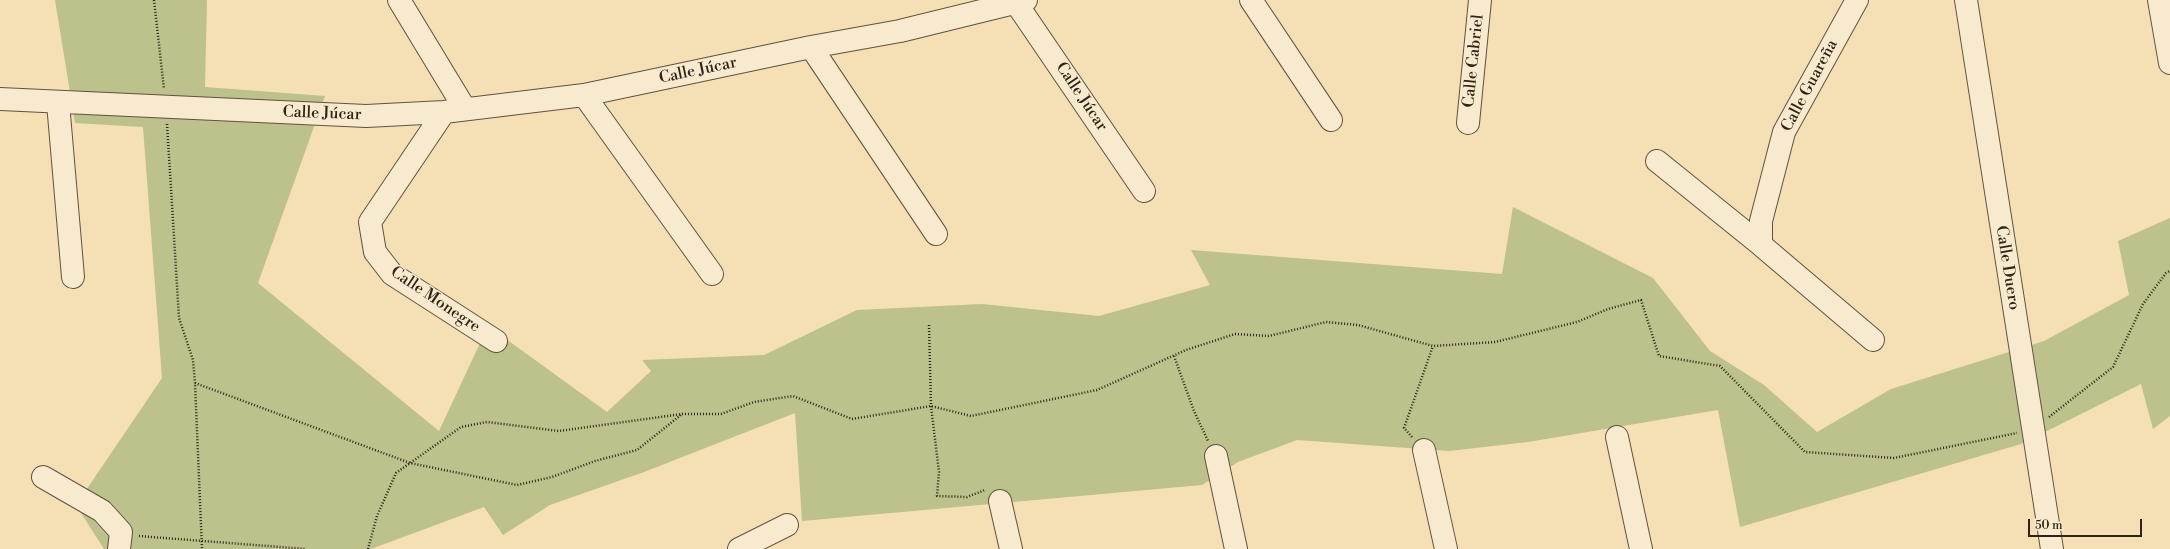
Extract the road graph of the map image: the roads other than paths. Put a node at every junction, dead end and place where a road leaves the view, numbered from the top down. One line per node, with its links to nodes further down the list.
1 (400, 0): 13 (street)
2 (1252, 0): 15 (street)
3 (1480, 0): 16 (street, Calle Cabriel)
4 (1857, 0): 20 (street, Calle Guareña)
5 (1966, 0): 32 (street, Calle Duero)
6 (2159, 0): 9 (street)
7 (1019, 1): 8 (street, Calle Júcar); 18 (street, Calle Júcar)
8 (811, 47): 10 (street, Calle Júcar); 19 (street)
9 (2170, 63)
10 (584, 95): 13 (street, Calle Júcar); 21 (street)
11 (0, 99): 12 (street, Calle Júcar)
12 (58, 103): 14 (street, Calle Júcar); 22 (street)
13 (465, 109): 14 (street, Calle Júcar)
14 (444, 112): 24 (street, Calle Monegre)
15 (1331, 120)
16 (1468, 122)
17 (1658, 161): 20 (street)
18 (1144, 191)
19 (936, 234)
20 (1761, 245): 23 (street)
21 (712, 274)
22 (73, 277)
23 (1873, 340)
24 (496, 341)
25 (1617, 437): 37 (street)
26 (1424, 450): 36 (street)
27 (1216, 456): 35 (street)
28 (43, 477): 31 (street)
29 (993, 495): 34 (street)
30 (787, 525): 33 (street)
31 (120, 541)
32 (2050, 545)
33 (739, 549)
34 (1011, 549)
35 (1236, 549)
36 (1446, 549)
37 (1641, 549)

